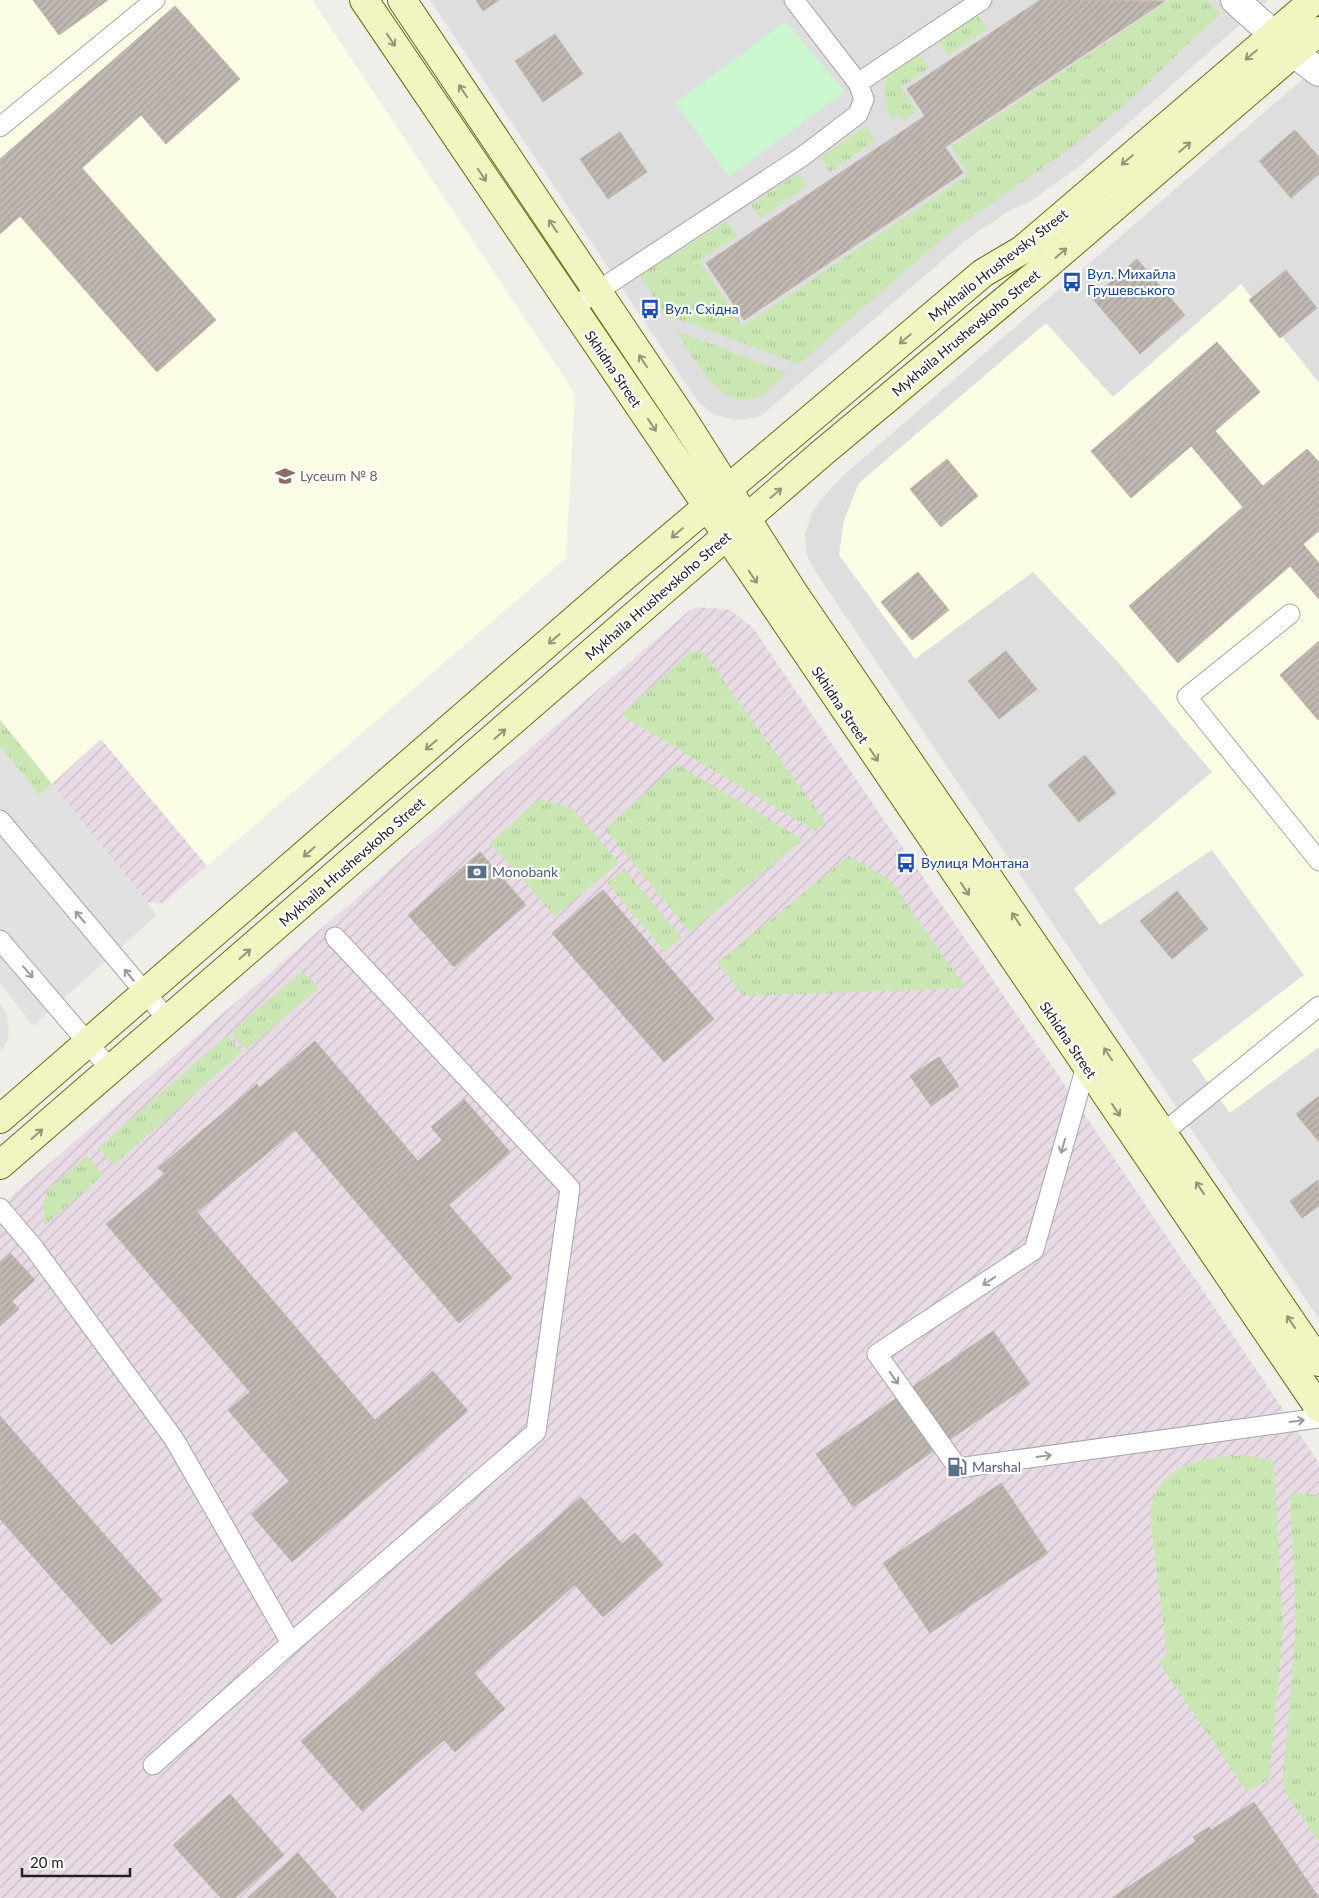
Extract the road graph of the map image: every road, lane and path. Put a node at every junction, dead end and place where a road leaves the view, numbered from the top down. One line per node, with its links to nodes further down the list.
1 (155, 0): 13 (lane)
2 (364, 0): 15 (main road, Skhidna Street, one-way to 15)
3 (402, 0): 14 (main road, Skhidna Street, one-way to 3)
4 (794, 0): 12 (lane)
5 (982, 0): 12 (lane)
6 (1235, 0): 9 (street)
7 (1314, 0): 9 (main road, Mykhailo Hrushevsky Street)
8 (1319, 31): 10 (main road, Mykhaila Hrushevskoho Street)
9 (1275, 34): 10 (street); 16 (main road, Mykhailo Hrushevsky Street, one-way to 16)
10 (1294, 54): 11 (street); 18 (main road, Mykhaila Hrushevskoho Street, one-way to 10)
11 (1319, 72)
12 (858, 83): 14 (lane)
13 (0, 127)
14 (596, 291): 15 (lane); 16 (main road, Skhidna Street, one-way to 14)
15 (572, 308): 17 (main road, Skhidna Street, one-way to 17)
16 (728, 490): 17 (main road); 18 (main road, Skhidna Street)
17 (706, 508): 18 (main road, Skhidna Street); 24 (main road, one-way to 24)
18 (736, 528): 26 (main road, Mykhaila Hrushevskoho Street, one-way to 18); 28 (main road, Skhidna Street, one-way to 28); 31 (main road, Skhidna Street, one-way to 18)
19 (1290, 614): 21 (lane)
20 (0, 820): 24 (lane, one-way to 20)
21 (1319, 861)
22 (335, 938): 37 (lane)
23 (0, 940): 27 (lane, one-way to 27)
24 (145, 993): 26 (lane); 27 (main road)
25 (1319, 1006): 31 (lane)
26 (169, 1021): 29 (main road, Mykhaila Hrushevskoho Street)
27 (87, 1043): 29 (lane); 30 (main road)
28 (1086, 1066): 31 (main road, Skhidna Street, one-way to 31); 36 (lane, one-way to 36)
29 (111, 1070): 32 (main road, Mykhaila Hrushevskoho Street, one-way to 29)
30 (0, 1119)
31 (1152, 1141): 34 (main road, Skhidna Street, one-way to 31); 35 (main road, Skhidna Street)
32 (0, 1165)
33 (0, 1208): 37 (lane)
34 (1319, 1362)
35 (1319, 1408)
36 (1319, 1418)
37 (291, 1643): 38 (lane)
38 (153, 1765)

